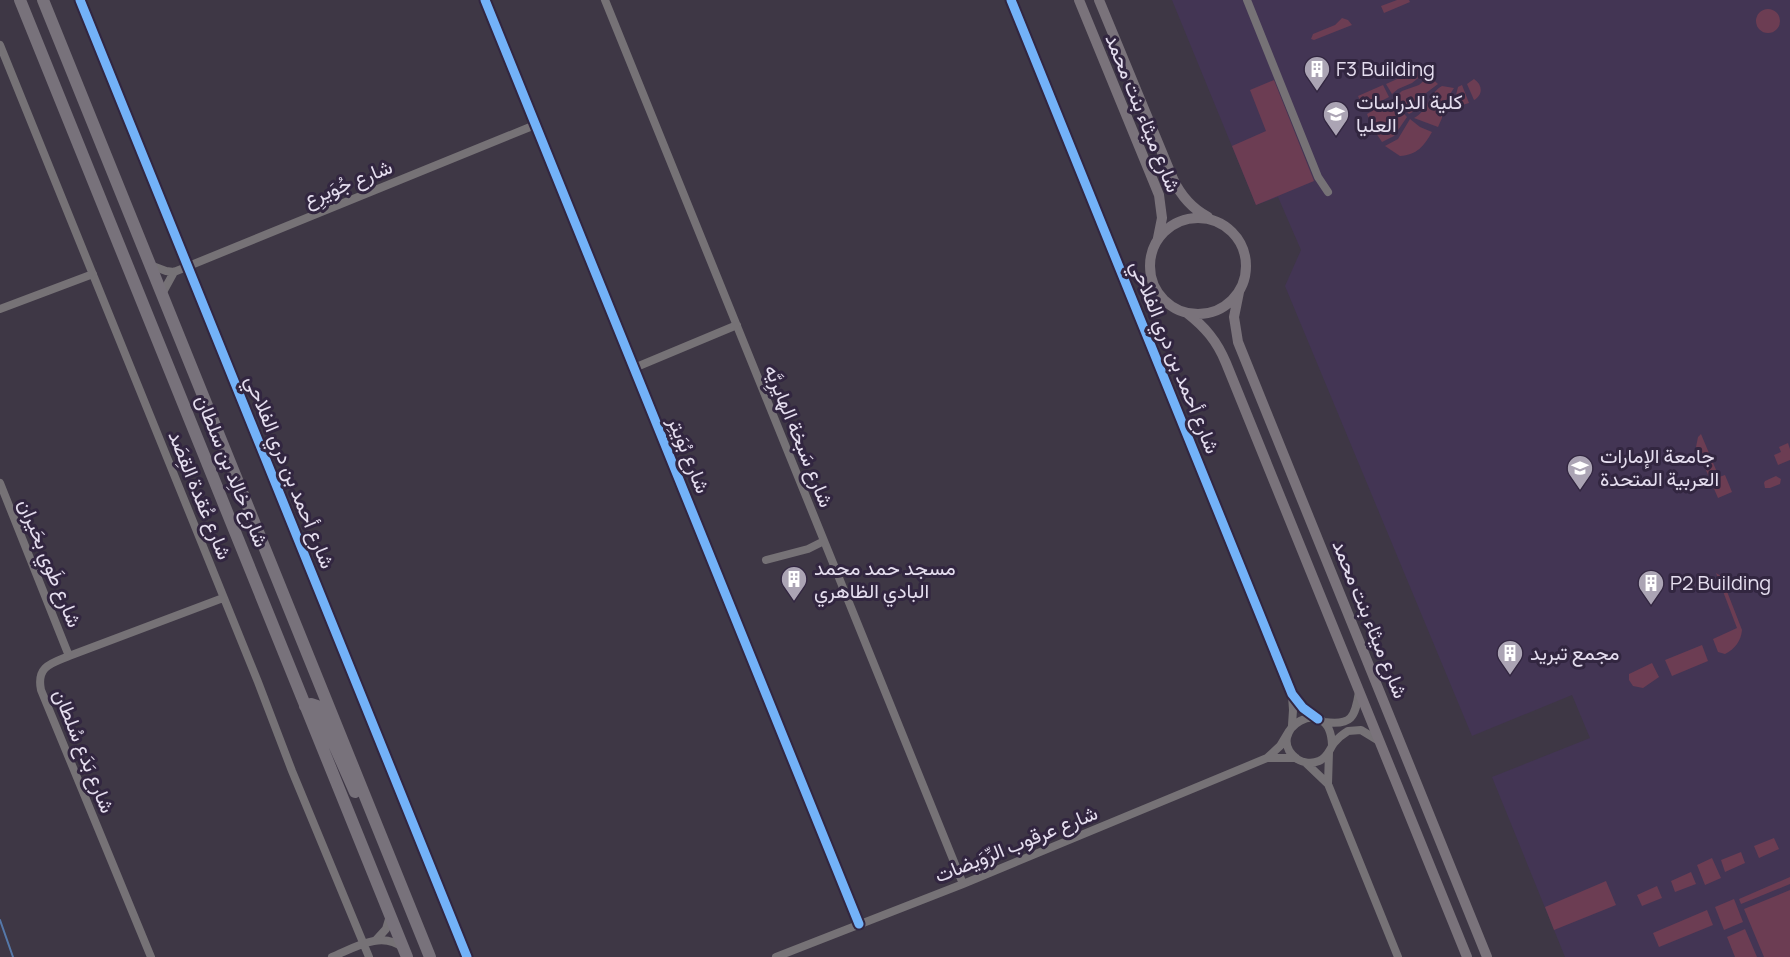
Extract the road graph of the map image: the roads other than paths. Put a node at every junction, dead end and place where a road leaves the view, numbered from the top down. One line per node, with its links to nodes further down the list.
1 (20, 0): 32 (main road, شارع خالِد بن سلطان)
2 (43, 0): 15 (main road, شارع خالِد بن سلطان)
3 (80, 0): 16 (street, شارع أحمد بن دري الفلاحي)
4 (485, 0): 11 (street, شارع بُوَيتِر)
5 (605, 0): 23 (street, شارع سَبخة الهايرِيَّه)
6 (1011, 0): 31 (street, شارع أحمد بن دري الفلاحي)
7 (1079, 0): 14 (main road, شارع ميثاء بنت محمد)
8 (1099, 0): 13 (main road, شارع ميثاء بنت محمد)
9 (1247, 0): 12 (street)
10 (0, 45): 18 (street, شارع عُقدة القِصَد)
11 (535, 124): 16 (street, شارع جُوَيرِع); 24 (street, شارع بُوَيتِر)
12 (1328, 192)
13 (1216, 221): 14 (main road); 19 (main road)
14 (1157, 240): 22 (main road)
15 (150, 265): 17 (street); 20 (main road, شارع خالِد بن سلطان)
16 (187, 266): 17 (street, شارع جُوَيرِع); 52 (street, شارع أحمد بن دري الفلاحي)
17 (174, 272): 20 (street)
18 (93, 274): 21 (street); 28 (street, شارع عُقدة القِصَد)
19 (1239, 292): 22 (main road); 56 (main road, شارع ميثاء بنت محمد)
20 (162, 294): 41 (main road, شارع خالِد بن سلطان)
21 (0, 309)
22 (1187, 313): 30 (main road, شارع ميثاء بنت محمد)
23 (737, 326): 24 (street); 26 (street, شارع سَبخة الهايرِيَّه)
24 (634, 368): 44 (street, شارع بُوَيتِر)
25 (0, 483): 29 (street, شارع طَوي بحَيران)
26 (824, 541): 27 (street); 42 (street, شارع سَبخة الهايرِيَّه)
27 (766, 560)
28 (223, 598): 29 (street, شارع بَدَع سُلطان); 46 (street, شارع عُقدة القِصَد)
29 (69, 656): 48 (street, شارع بَدَع سُلطان)
30 (1359, 691): 33 (street); 35 (main road, شارع ميثاء بنت محمد)
31 (1292, 694): 33 (street, شارع أحمد بن دري الفلاحي); 34 (street, شارع أحمد بن دري الفلاحي)
32 (305, 706): 41 (main road); 43 (main road, شارع خالِد بن سلطان)
33 (1321, 720): 34 (street); 36 (street)
34 (1290, 729): 37 (street, شارع عرقوب الرِّوَيضات); 38 (street)
35 (1379, 741): 36 (street); 55 (main road, شارع ميثاء بنت محمد)
36 (1331, 748): 39 (street); 40 (street)
37 (1267, 758): 38 (street, شارع عرقوب الرِّوَيضات); 42 (street, شارع عرقوب الرِّوَيضات)
38 (1296, 758): 39 (street)
39 (1305, 762): 40 (street)
40 (1328, 784): 54 (street)
41 (370, 809): 51 (main road, شارع خالِد بن سلطان)
42 (963, 884): 44 (street, شارع عرقوب الرِّوَيضات)
43 (390, 915): 45 (street); 47 (main road, شارع خالِد بن سلطان)
44 (859, 924): 53 (street, شارع عرقوب الرِّوَيضات)
45 (376, 940): 46 (street); 47 (street)
46 (364, 945): 49 (street); 50 (street, شارع عُقدة القِصَد)
47 (406, 953)
48 (151, 957)
49 (332, 957)
50 (369, 957)
51 (430, 957)
52 (466, 957)
53 (776, 957)
54 (1398, 957)
55 (1467, 957)
56 (1486, 957)

